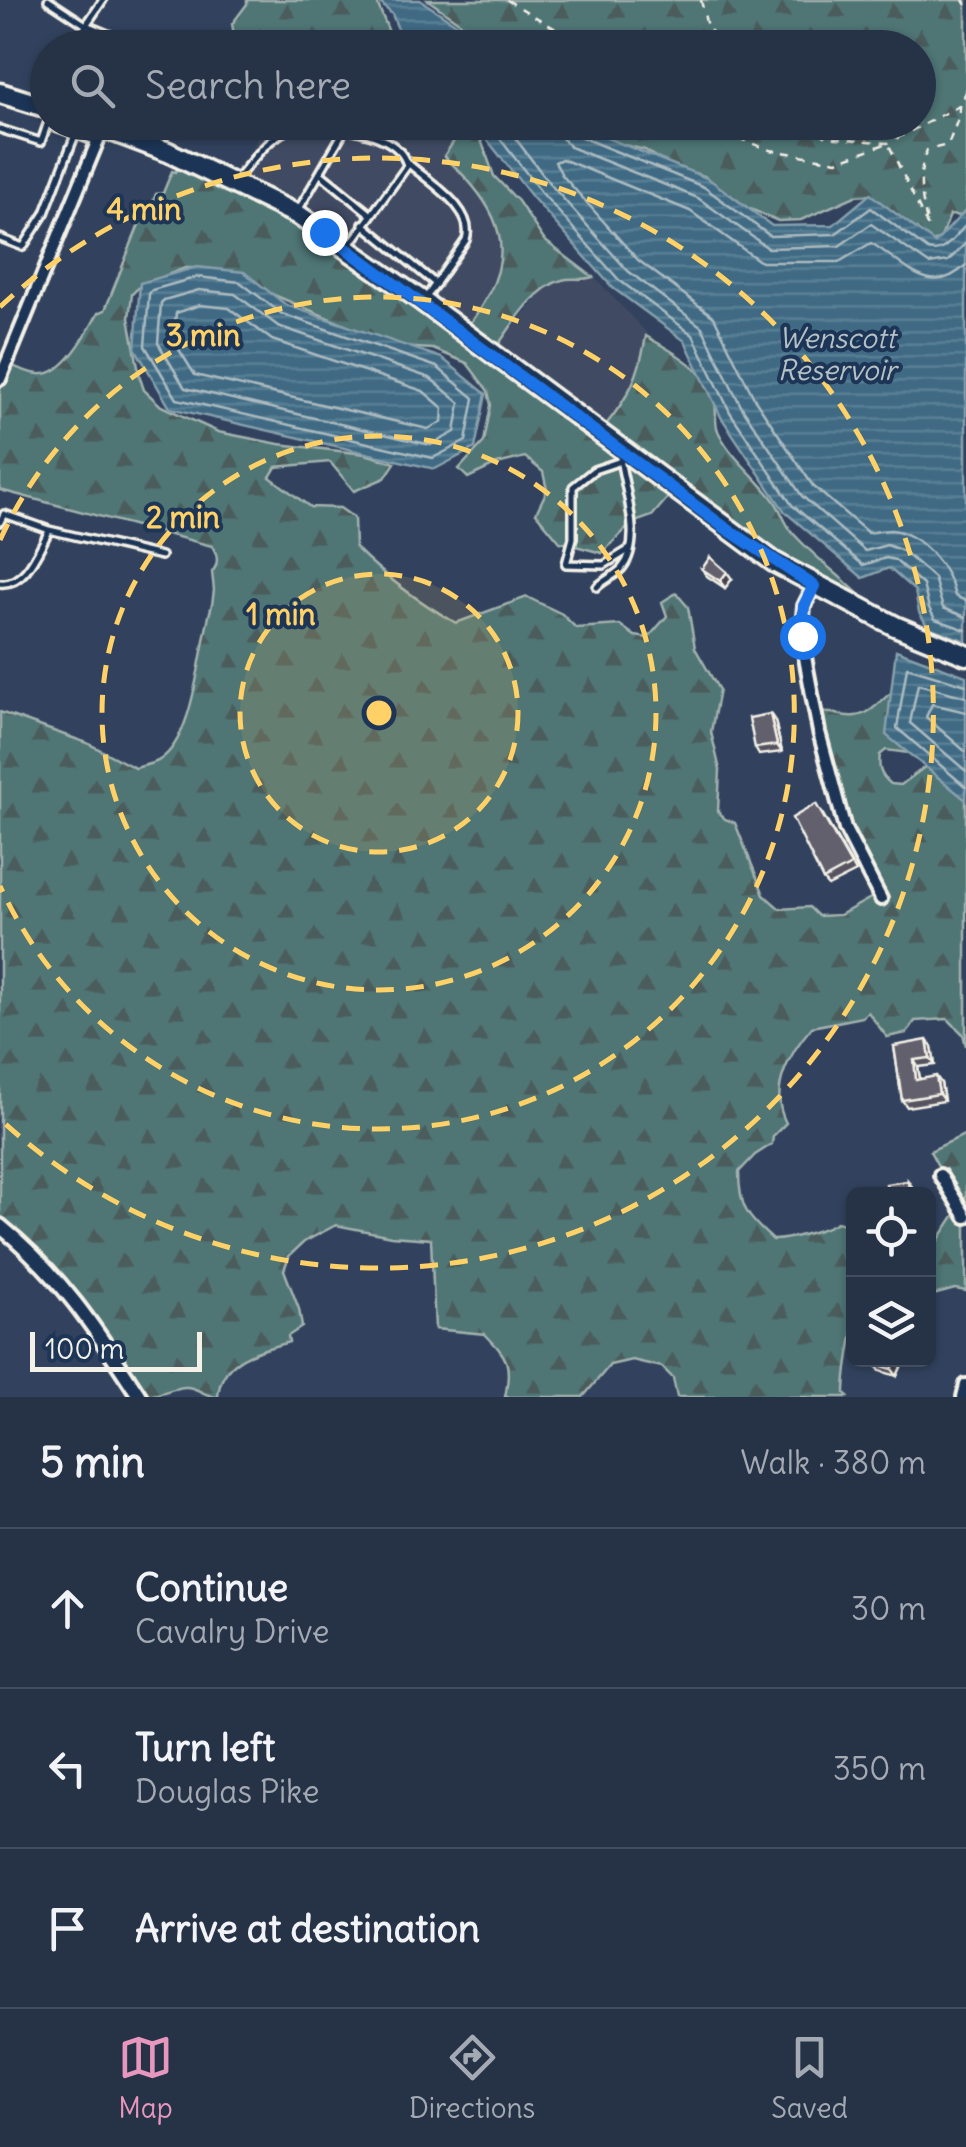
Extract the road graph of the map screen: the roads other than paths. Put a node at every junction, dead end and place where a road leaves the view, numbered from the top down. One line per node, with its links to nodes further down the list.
1 (48, 0): 3 (lane)
2 (103, 0): 3 (lane)
3 (86, 25): 4 (lane); 5 (lane)
4 (84, 30)
5 (98, 30)
6 (0, 92): 7 (main road)
7 (30, 108)
8 (0, 129): 9 (lane)
9 (30, 139)
10 (86, 140): 22 (lane)
11 (88, 140): 26 (street)
12 (114, 140): 18 (main road)
13 (270, 140): 18 (lane)
14 (340, 140): 17 (lane)
15 (381, 140): 16 (lane)
16 (406, 162): 20 (lane); 24 (lane)
17 (321, 174): 19 (lane); 20 (lane)
18 (234, 182): 19 (main road)
19 (296, 214): 23 (main road)
20 (370, 214): 21 (lane)
21 (364, 224): 23 (lane); 24 (lane)
22 (0, 238)
23 (347, 248): 25 (main road)
24 (436, 284): 25 (lane)
25 (423, 302): 27 (main road)
26 (0, 379)
27 (620, 456): 30 (lane); 30 (lane); 33 (main road)
28 (0, 522): 29 (lane)
29 (50, 530): 31 (lane); 32 (lane)
30 (630, 549): 34 (lane)
31 (161, 556)
32 (0, 584)
33 (814, 586): 35 (main road); 36 (street)
34 (597, 587)
35 (966, 654)
36 (880, 899)
37 (940, 1175): 38 (street)
38 (966, 1217)
39 (0, 1226): 41 (street)
40 (966, 1385): 42 (street)
41 (140, 1397)
42 (964, 1397)

